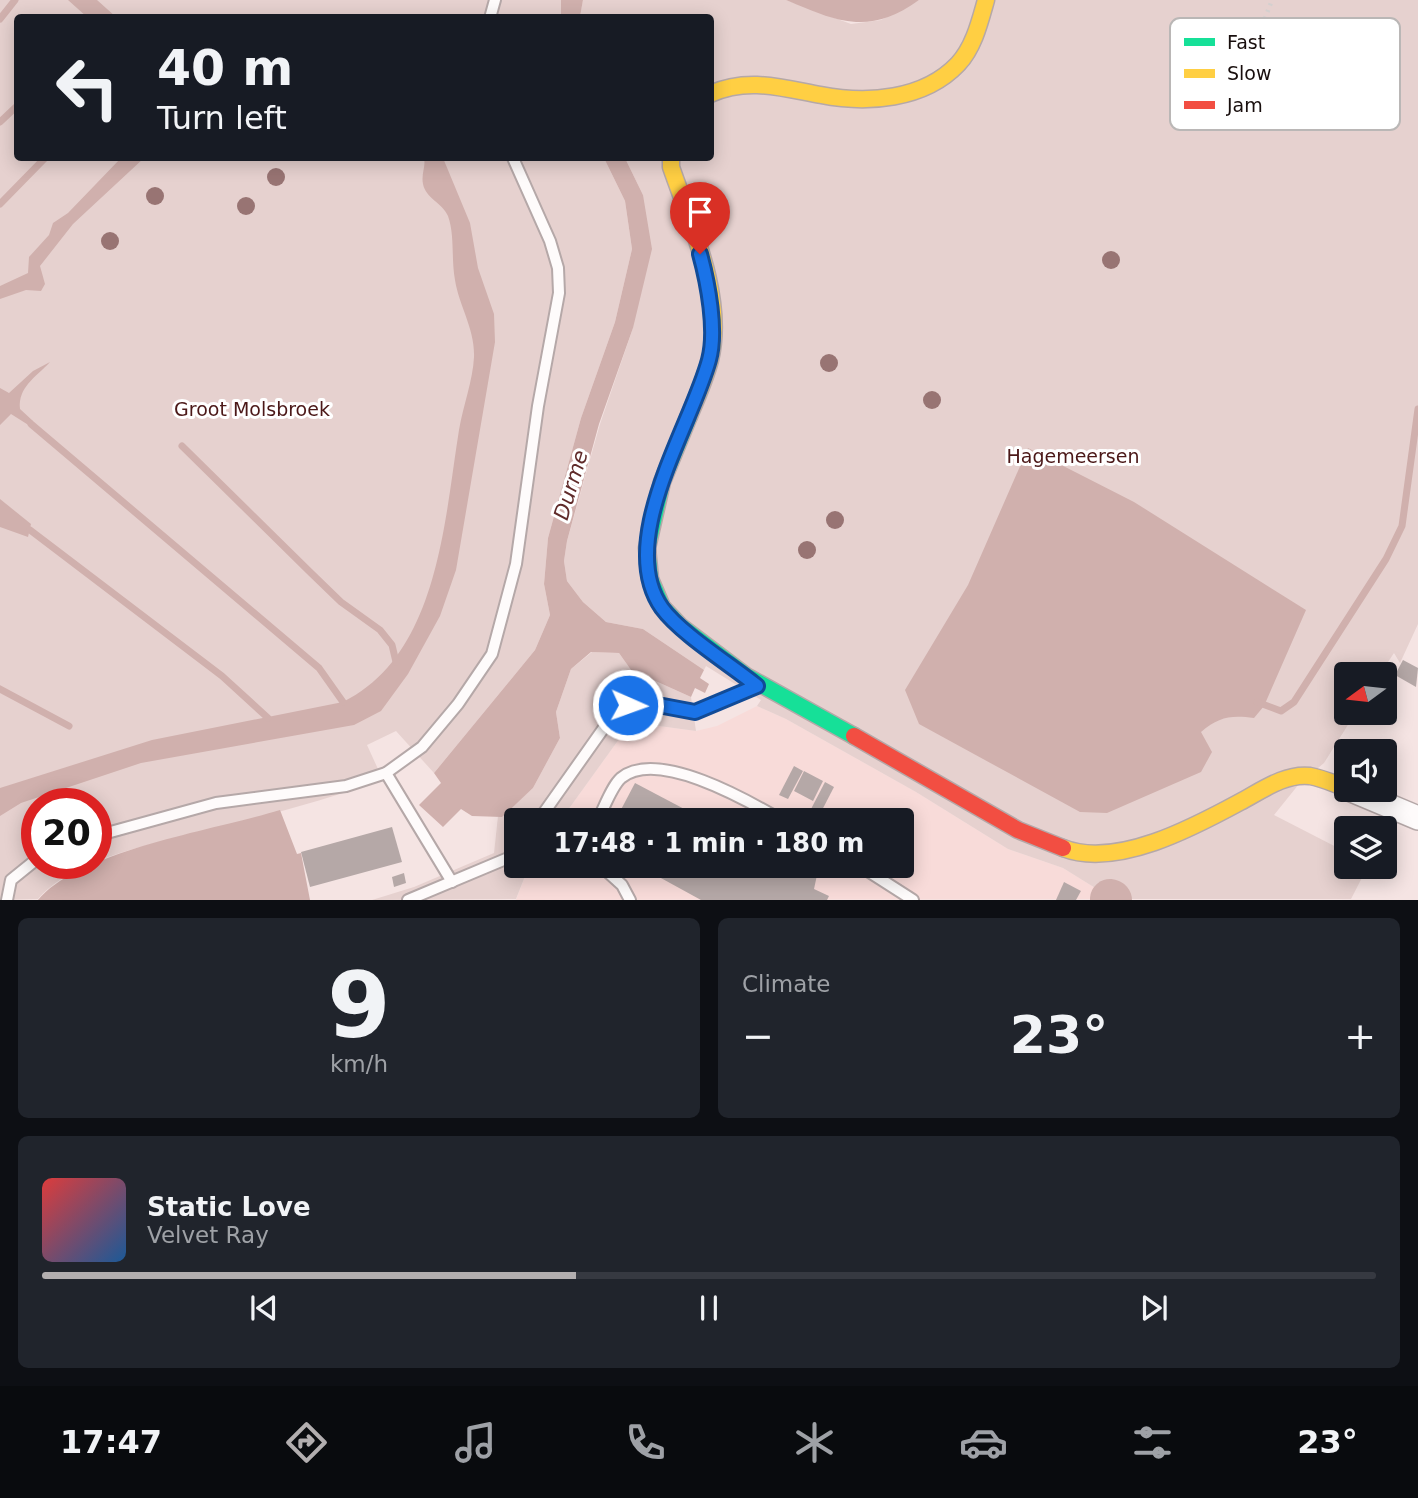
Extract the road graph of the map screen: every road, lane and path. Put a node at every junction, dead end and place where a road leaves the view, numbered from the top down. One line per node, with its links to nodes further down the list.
1 (986, 0): 4 (street)
2 (1272, 0): 3 (path)
3 (1265, 18)
4 (714, 92)
5 (514, 161): 8 (lane)
6 (671, 161): 7 (street)
7 (757, 686): 9 (street); 11 (lane)
8 (387, 773): 15 (lane); 20 (lane)
9 (1334, 784)
10 (1379, 802): 14 (street)
11 (547, 808)
12 (604, 808): 13 (lane)
13 (756, 808)
14 (1418, 818)
15 (112, 832)
16 (504, 860): 20 (lane)
17 (21, 872): 21 (lane)
18 (614, 878): 23 (lane)
19 (879, 878): 24 (lane)
20 (452, 882): 22 (lane)
21 (7, 900)
22 (408, 900)
23 (630, 900)
24 (913, 900)

